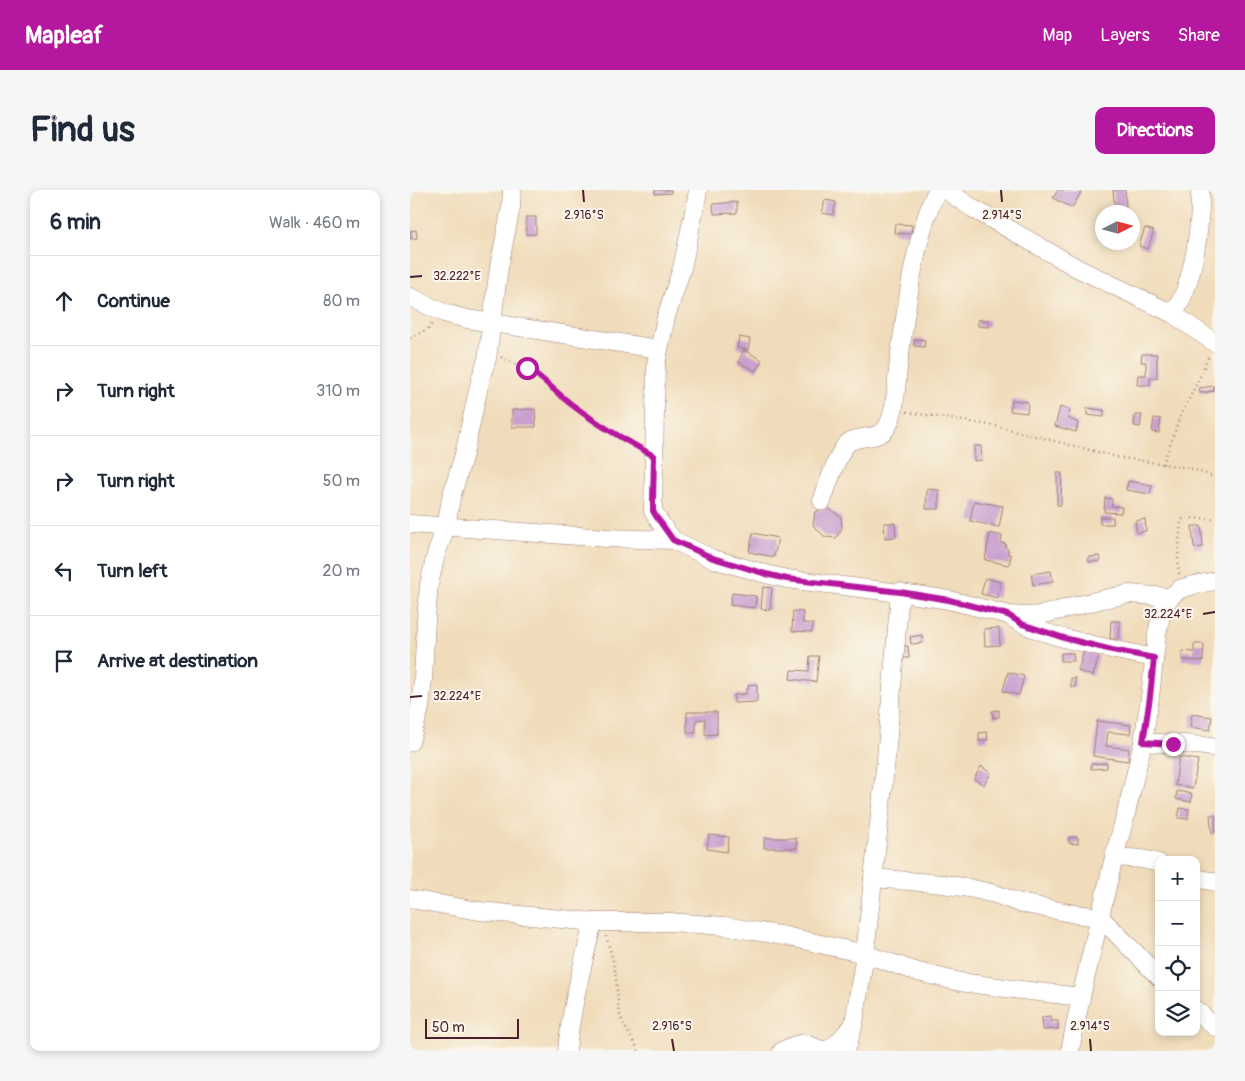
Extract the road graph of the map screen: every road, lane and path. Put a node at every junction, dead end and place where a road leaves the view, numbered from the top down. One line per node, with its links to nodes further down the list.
1 (512, 190): 9 (street)
2 (698, 190): 13 (street)
3 (937, 190): 14 (street)
4 (946, 190): 8 (street)
5 (1200, 190): 8 (street)
6 (410, 297): 7 (street)
7 (444, 313): 9 (street); 10 (path)
8 (1173, 314): 12 (street)
9 (492, 322): 11 (street); 13 (street)
10 (410, 338)
11 (490, 341): 15 (path); 21 (street)
12 (1215, 343): 16 (path)
13 (658, 349): 15 (street)
14 (893, 410): 16 (path); 18 (street)
15 (654, 456): 22 (street)
16 (1163, 464): 17 (path)
17 (1215, 477)
18 (822, 500)
19 (1215, 519): 25 (path)
20 (410, 524): 21 (street)
21 (446, 527): 22 (street); 28 (street)
22 (673, 540): 24 (street)
23 (1215, 581): 25 (street)
24 (900, 592): 26 (street); 33 (street)
25 (1175, 593): 26 (street); 27 (street)
26 (1008, 615): 27 (street)
27 (1154, 658): 29 (street)
28 (410, 742)
29 (1143, 742): 30 (street); 31 (street)
30 (1215, 748)
31 (1114, 856): 32 (street); 37 (street)
32 (1155, 862)
33 (873, 878): 37 (street); 39 (street)
34 (1200, 879): 35 (street)
35 (1215, 882)
36 (410, 899): 38 (street)
37 (1100, 917): 40 (street); 41 (street)
38 (598, 922): 39 (street); 45 (street); 46 (path)
39 (865, 954): 41 (street); 43 (street)
40 (1155, 973)
41 (1081, 997): 49 (street)
42 (1200, 1014): 44 (street)
43 (854, 1024): 47 (street); 48 (street)
44 (1215, 1027)
45 (567, 1051)
46 (640, 1051)
47 (782, 1051)
48 (846, 1051)
49 (1070, 1051)

